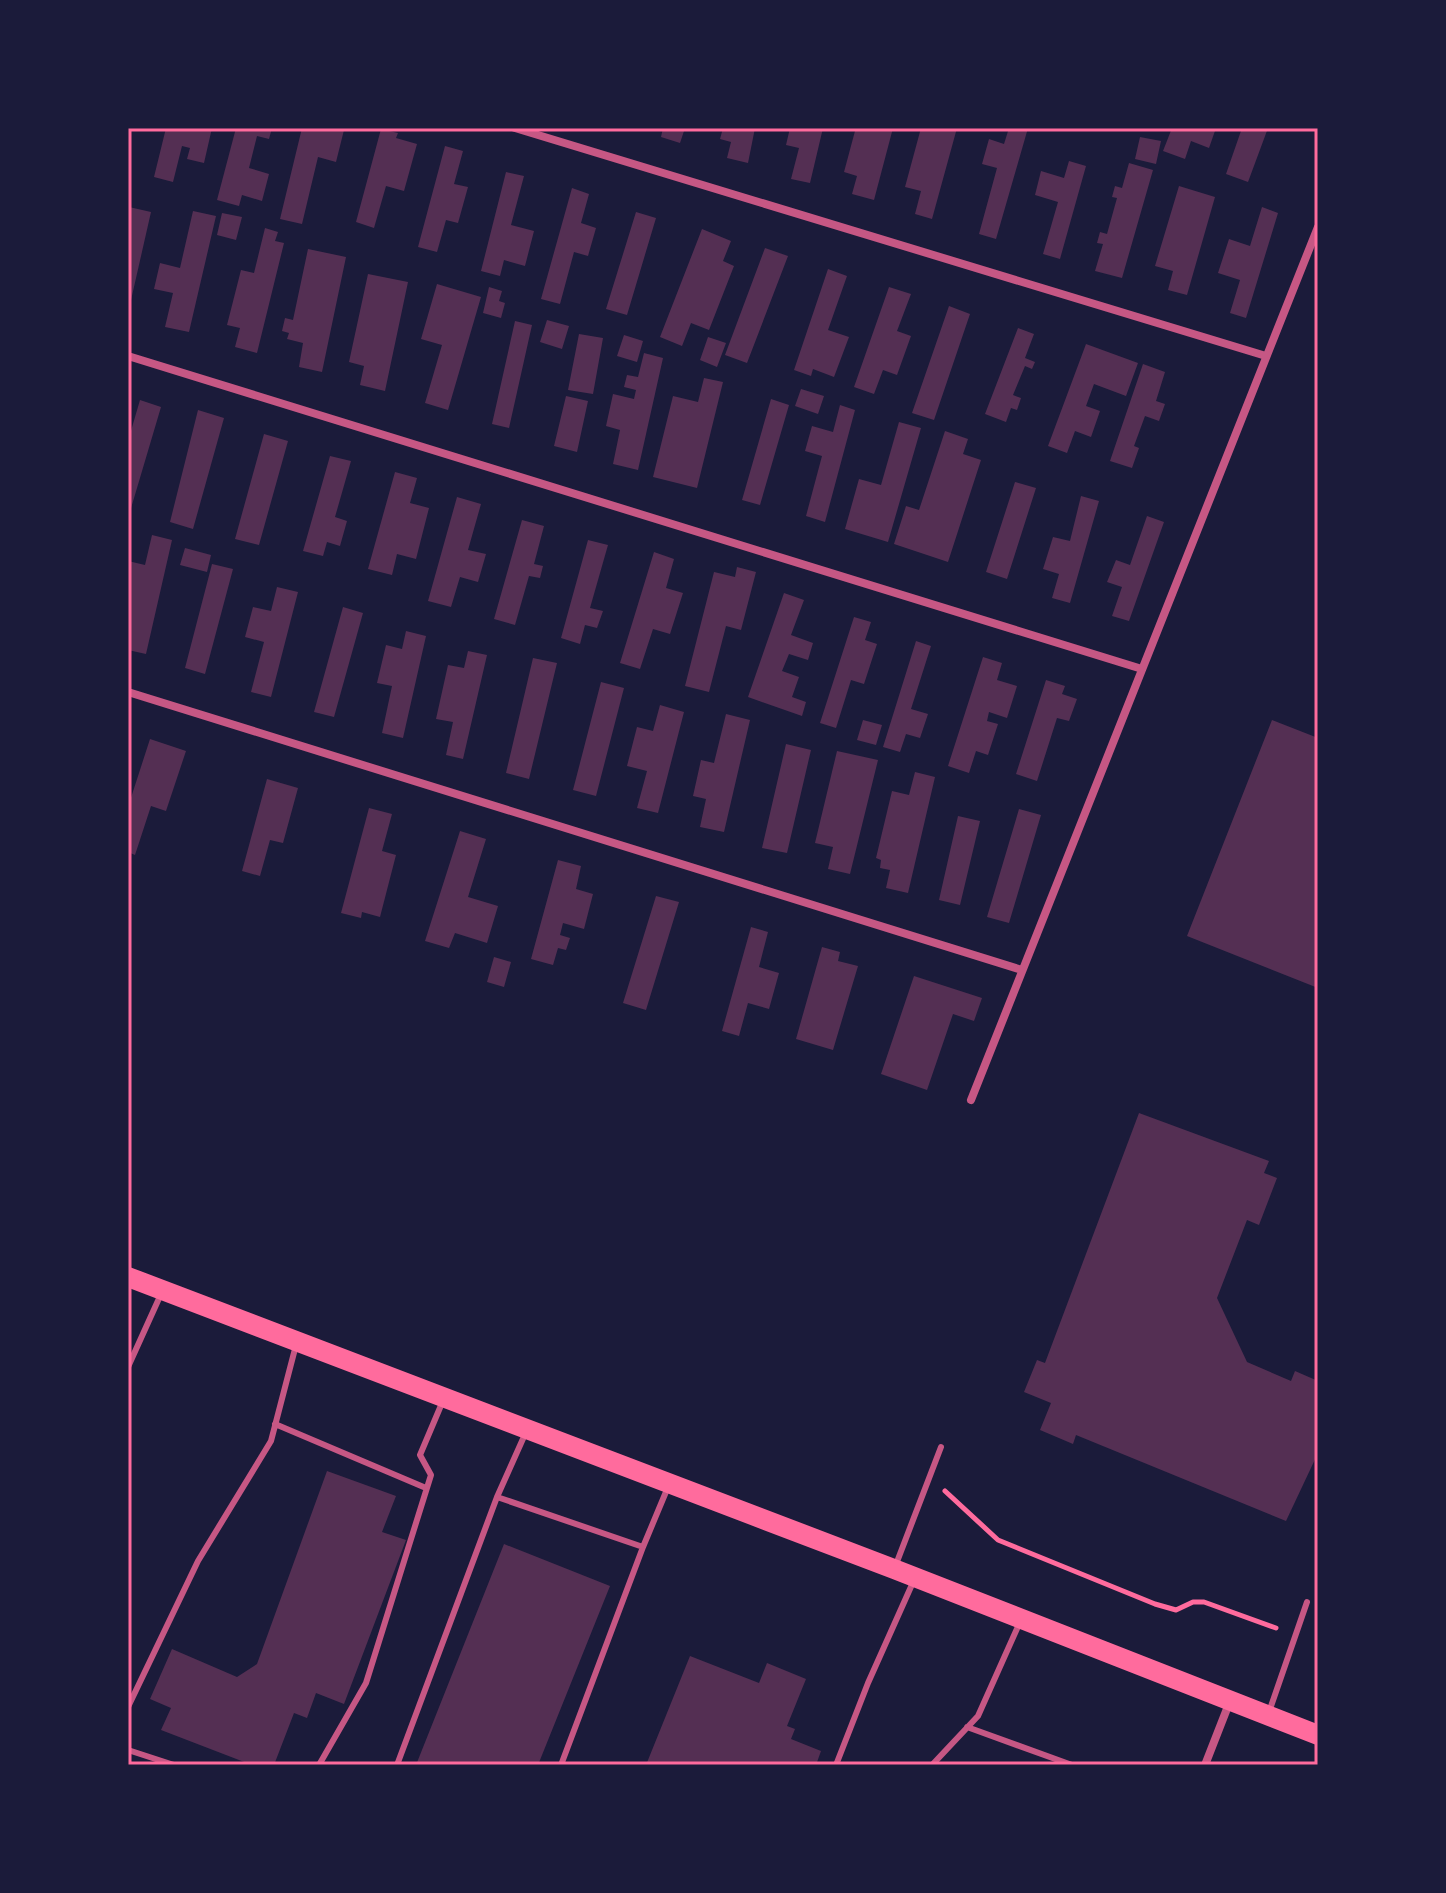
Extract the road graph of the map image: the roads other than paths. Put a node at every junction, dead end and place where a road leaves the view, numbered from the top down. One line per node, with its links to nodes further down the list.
1 (515, 128): 4 (street)
2 (1318, 227): 4 (street)
3 (128, 356): 5 (street)
4 (1266, 356): 5 (street)
5 (1142, 669): 7 (street)
6 (128, 692): 7 (street)
7 (1022, 970): 8 (street)
8 (971, 1100)
9 (128, 1277): 10 (main road)
10 (162, 1290): 11 (main road); 12 (lane)
11 (297, 1342): 13 (main road); 14 (lane)
12 (128, 1367)
13 (444, 1397): 15 (main road); 18 (lane)
14 (275, 1424): 18 (lane); 26 (lane)
15 (527, 1429): 17 (main road); 19 (lane)
16 (941, 1447): 21 (lane)
17 (670, 1483): 20 (lane); 21 (main road)
18 (426, 1488): 32 (lane)
19 (497, 1497): 20 (lane); 33 (lane)
20 (643, 1547): 34 (lane)
21 (894, 1569): 22 (main road)
22 (915, 1577): 24 (main road); 35 (lane)
23 (1307, 1602): 27 (lane)
24 (1021, 1618): 25 (main road); 28 (lane)
25 (1231, 1701): 27 (main road); 38 (street)
26 (128, 1707)
27 (1268, 1716): 29 (main road)
28 (967, 1727): 36 (lane); 37 (lane)
29 (1318, 1735)
30 (128, 1750): 31 (lane)
31 (174, 1765)
32 (319, 1765)
33 (397, 1765)
34 (561, 1765)
35 (836, 1765)
36 (932, 1765)
37 (1072, 1765)
38 (1205, 1765)

